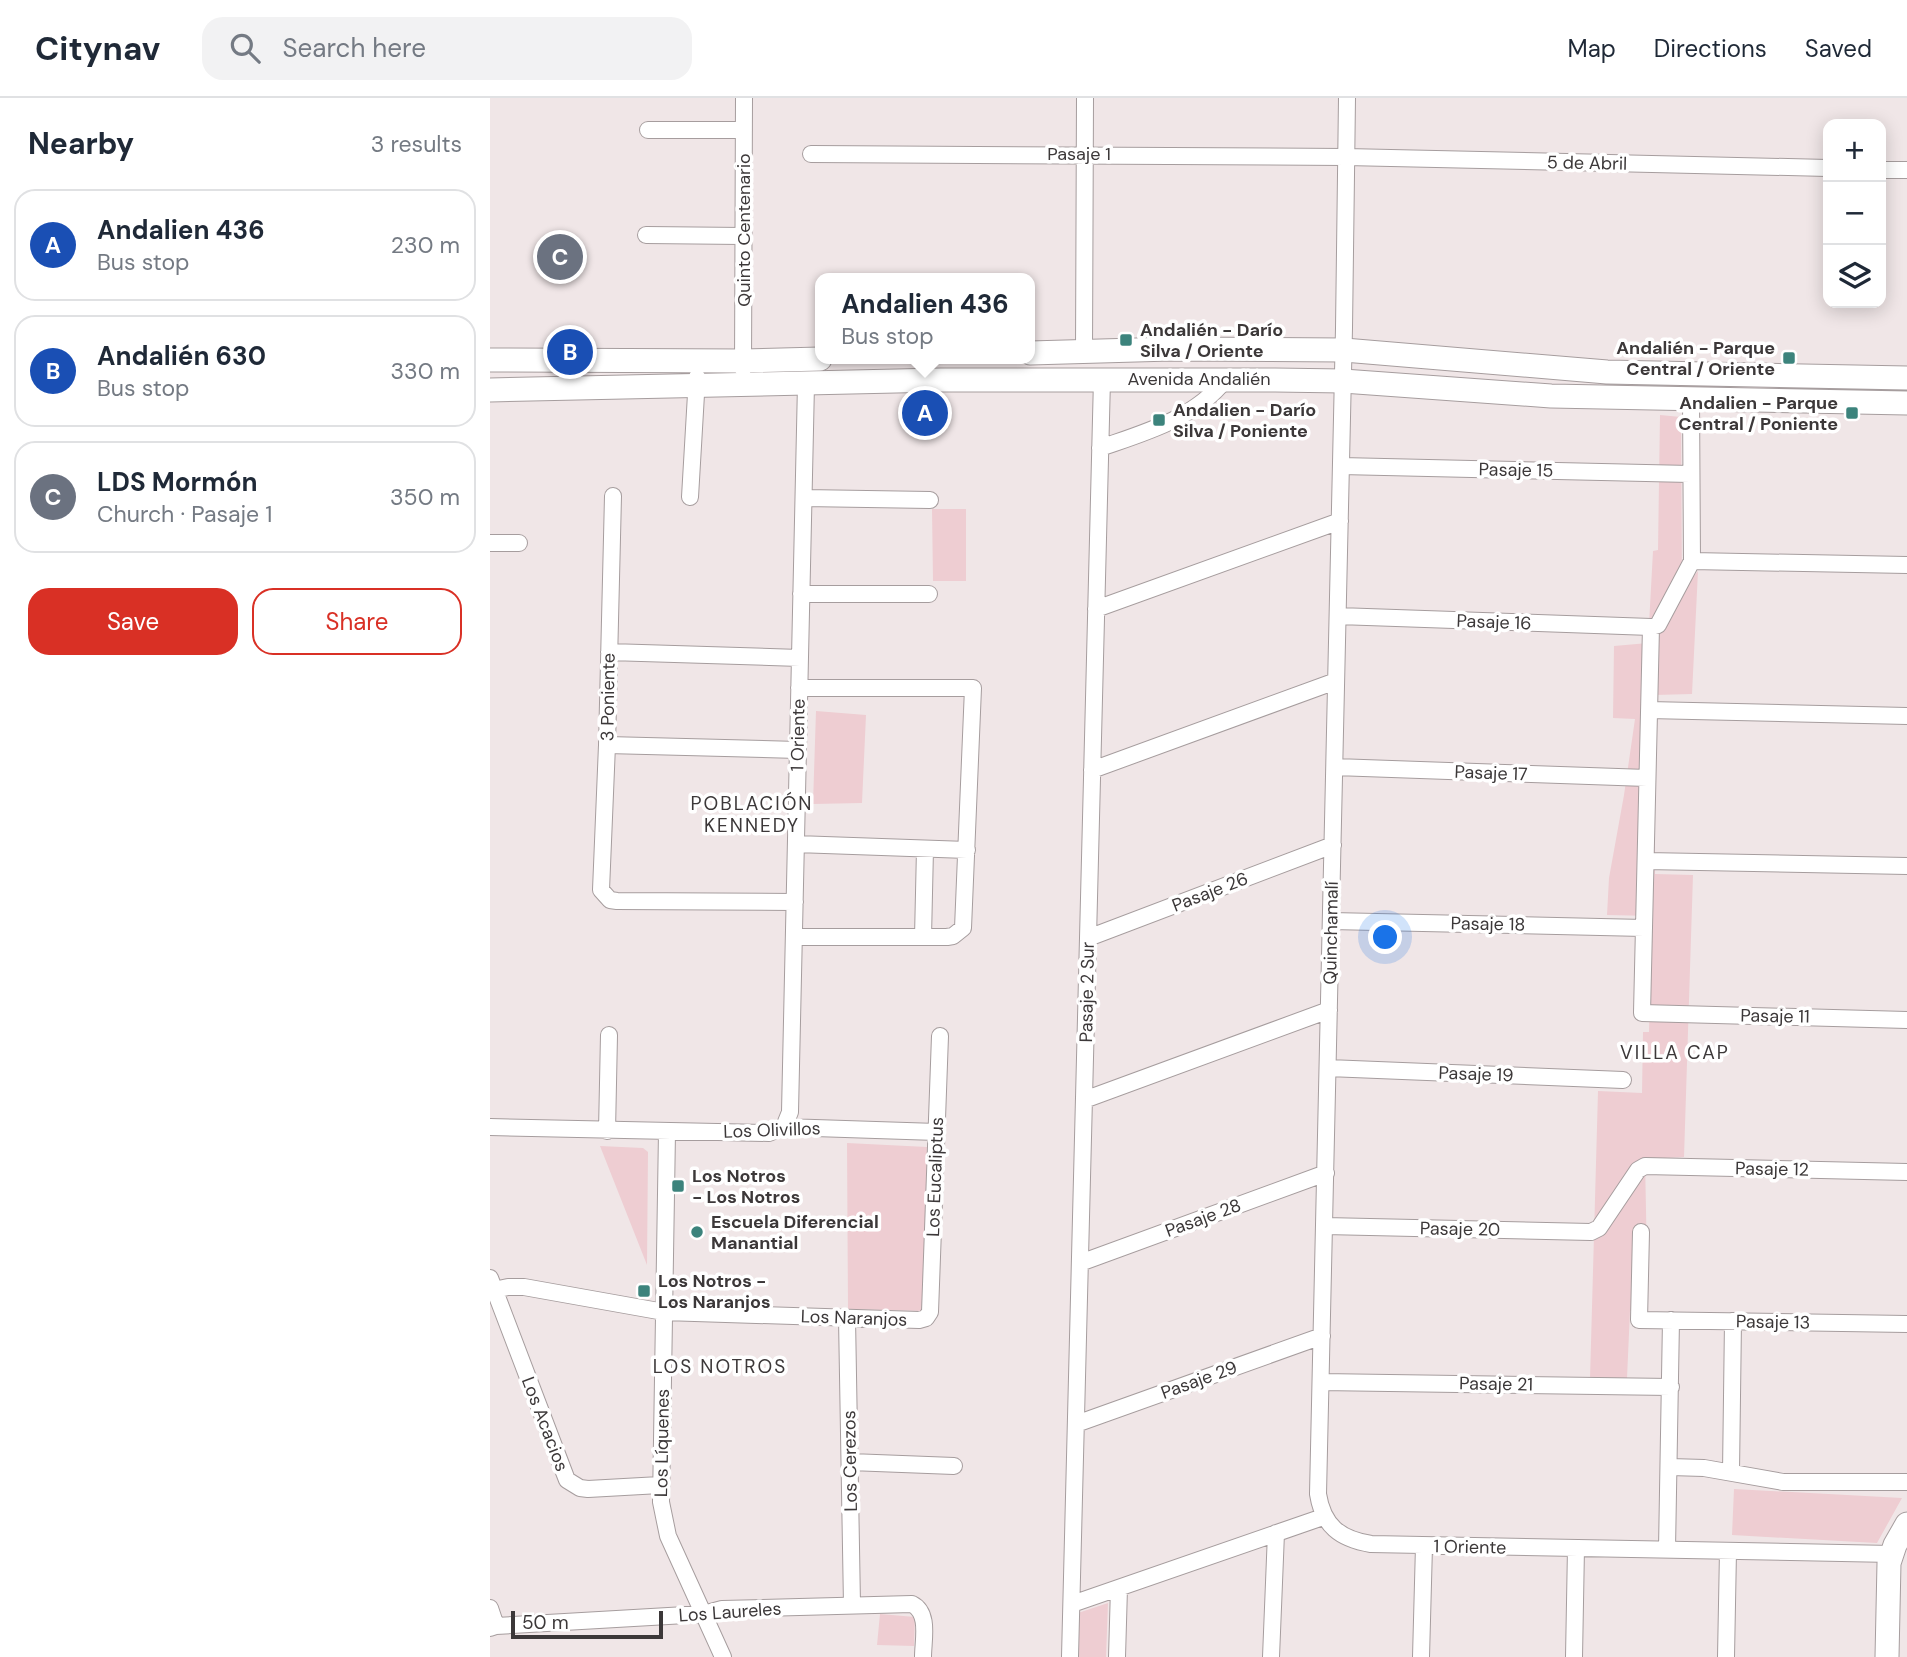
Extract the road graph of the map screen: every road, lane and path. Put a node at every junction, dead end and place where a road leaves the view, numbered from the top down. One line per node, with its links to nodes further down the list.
1 (744, 98): 5 (street, Quinto Centenario)
2 (1085, 98): 7 (street)
3 (1347, 98): 8 (street, Quinchamalí)
4 (648, 130): 5 (street)
5 (744, 130): 13 (street, Quinto Centenario)
6 (811, 154): 7 (street, Pasaje 1)
7 (1085, 154): 8 (street, Pasaje 1); 15 (street)
8 (1346, 157): 9 (street, 5 de Abril); 14 (street, Quinchamalí)
9 (1823, 168)
10 (1886, 170): 11 (street)
11 (1907, 170)
12 (646, 235): 13 (street)
13 (743, 236): 20 (street, Quinto Centenario)
14 (1344, 350): 15 (main road, Avenida Andalién); 21 (main road, Avenida Andalién); 24 (street, Quinchamalí)
15 (1084, 352): 16 (main road, Avenida Andalién)
16 (1035, 353)
17 (815, 359): 20 (main road)
18 (490, 360): 19 (main road)
19 (698, 361): 20 (main road); 26 (street)
20 (743, 361): 27 (street, Quinto Centenario)
21 (1907, 377)
22 (1102, 379): 23 (main road, Avenida Andalién); 25 (main road, Avenida Andalién); 31 (street, Pasaje 2 Sur)
23 (1226, 379): 24 (main road, Avenida Andalién); 31 (street)
24 (1343, 381): 29 (main road, Avenida Andalién); 32 (street, Quinchamalí)
25 (806, 384): 27 (main road, Avenida Andalién); 36 (street, 1 Oriente)
26 (697, 386): 27 (main road, Avenida Andalién); 28 (main road, Avenida Andalién); 35 (street)
27 (742, 386)
28 (490, 390)
29 (1691, 399): 30 (main road, Avenida Andalién); 33 (street)
30 (1907, 403)
31 (1100, 448): 45 (street, Pasaje 2 Sur)
32 (1341, 466): 33 (street, Pasaje 15); 38 (street, Quinchamalí)
33 (1690, 474): 41 (street)
34 (613, 496): 48 (street, 3 Poniente)
35 (690, 497)
36 (804, 498): 37 (street); 43 (street, 1 Oriente)
37 (930, 500)
38 (1340, 521): 45 (street); 46 (street, Quinchamalí)
39 (490, 543): 40 (street)
40 (519, 543)
41 (1692, 561): 42 (street); 47 (street)
42 (1907, 565)
43 (801, 594): 44 (street); 49 (street, 1 Oriente)
44 (929, 594)
45 (1096, 609): 57 (street, Pasaje 2 Sur)
46 (1338, 616): 47 (street, Pasaje 16); 50 (street, Quinchamalí)
47 (1651, 627): 52 (street)
48 (609, 652): 49 (street); 54 (street, 3 Poniente)
49 (800, 658): 51 (street, 1 Oriente)
50 (1336, 681): 56 (street, Quinchamalí); 57 (street)
51 (799, 688): 55 (street, 1 Oriente); 62 (street)
52 (1649, 710): 53 (street); 58 (street)
53 (1907, 716)
54 (607, 745): 55 (street); 65 (street, 3 Poniente)
55 (798, 750): 59 (street, 1 Oriente)
56 (1335, 768): 58 (street, Pasaje 17); 60 (street, Quinchamalí)
57 (1092, 770): 70 (street, Pasaje 2 Sur)
58 (1647, 778): 63 (street)
59 (796, 844): 61 (street); 65 (street, 1 Oriente)
60 (1333, 845): 66 (street, Quinchamalí); 70 (street, Pasaje 26)
61 (925, 849): 62 (street); 69 (street)
62 (967, 850): 69 (street)
63 (1646, 861): 64 (street); 67 (street)
64 (1907, 866)
65 (794, 902): 68 (street, 1 Oriente)
66 (1331, 921): 67 (street, Pasaje 18); 71 (street, Quinchamalí)
67 (1644, 928): 72 (street, Pasaje 11)
68 (794, 937): 69 (street); 79 (street, 1 Oriente)
69 (923, 937)
70 (1088, 939): 77 (street, Pasaje 2 Sur)
71 (1329, 1010): 75 (street, Quinchamalí); 77 (street)
72 (1907, 1020)
73 (609, 1035): 80 (street)
74 (940, 1036): 82 (street, Los Eucaliptus)
75 (1328, 1068): 76 (street, Pasaje 19); 84 (street, Quinchamalí)
76 (1623, 1080)
77 (1084, 1100): 88 (street, Pasaje 2 Sur)
78 (490, 1127): 80 (street)
79 (784, 1127): 81 (street, Los Olivillos); 82 (street, Los Olivillos)
80 (607, 1131): 81 (street, Los Olivillos)
81 (667, 1132): 90 (street, Los Líquenes)
82 (937, 1132): 92 (street, Los Eucaliptus)
83 (1907, 1172): 86 (street, Pasaje 12)
84 (1326, 1173): 85 (street, Quinchamalí); 88 (street, Pasaje 28)
85 (1325, 1226): 86 (street, Pasaje 20); 96 (street, Quinchamalí)
86 (1596, 1231)
87 (1641, 1232): 93 (street, Pasaje 13)
88 (1080, 1264): 99 (street, Pasaje 2 Sur)
89 (491, 1286): 90 (street, Los Naranjos); 105 (street, Los Acacios)
90 (664, 1311): 91 (street, Los Naranjos); 105 (street, Los Líquenes)
91 (847, 1318): 92 (street, Los Naranjos); 100 (street, Los Cerezos)
92 (926, 1318)
93 (1671, 1320): 94 (street, Pasaje 13); 98 (street)
94 (1733, 1321): 95 (street, Pasaje 13); 103 (street)
95 (1907, 1324)
96 (1322, 1336): 97 (street, Quinchamalí); 99 (street, Pasaje 29)
97 (1321, 1381): 98 (street, Pasaje 21); 106 (street, Quinchamalí)
98 (1671, 1387): 102 (street)
99 (1076, 1424): 114 (street, Pasaje 2 Sur)
100 (850, 1462): 101 (street); 115 (street, Los Cerezos)
101 (954, 1466)
102 (1670, 1468): 103 (street); 111 (street)
103 (1731, 1472): 104 (street)
104 (1907, 1482)
105 (660, 1485): 117 (street, Los Líquenes)
106 (1323, 1517): 107 (street); 109 (street, 1 Oriente)
107 (1276, 1533): 113 (street); 123 (street)
108 (1901, 1538): 112 (street, 1 Oriente); 127 (main road)
109 (1424, 1546): 110 (street, 1 Oriente); 124 (street)
110 (1576, 1548): 111 (street, 1 Oriente); 125 (street)
111 (1667, 1549): 112 (street, 1 Oriente)
112 (1728, 1551): 126 (street)
113 (1119, 1588): 114 (street); 122 (street)
114 (1072, 1604): 121 (street, Pasaje 2 Sur)
115 (852, 1605): 117 (street, Los Laureles); 120 (street, Los Laureles)
116 (490, 1608): 118 (street)
117 (703, 1614): 118 (street, Los Laureles); 119 (street, Los Líquenes)
118 (493, 1627)
119 (723, 1657)
120 (923, 1657)
121 (1070, 1657)
122 (1117, 1657)
123 (1271, 1657)
124 (1421, 1657)
125 (1574, 1657)
126 (1726, 1657)
127 (1887, 1657)

